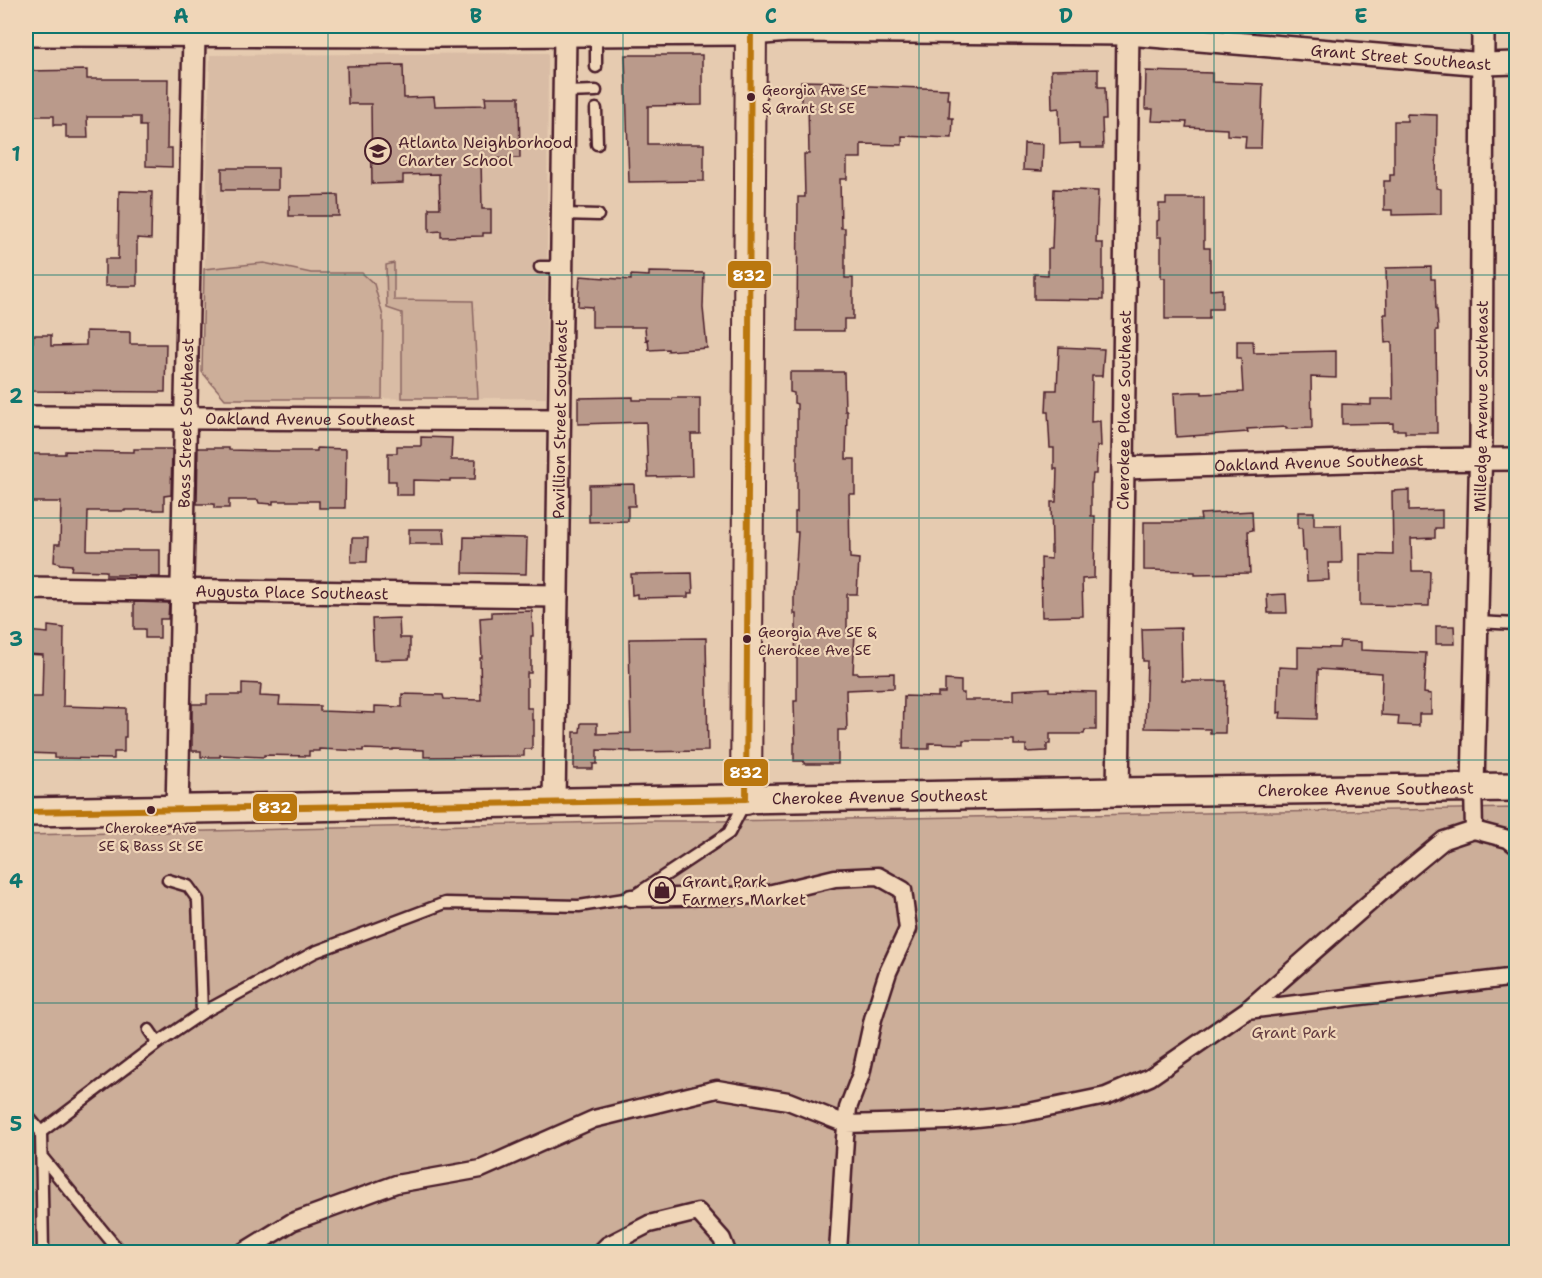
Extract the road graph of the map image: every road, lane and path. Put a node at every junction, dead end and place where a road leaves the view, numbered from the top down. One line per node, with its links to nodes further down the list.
1 (1484, 26): 11 (street, Milledge Avenue Southeast)
2 (751, 30): 3 (street, Grant Street Southeast); 8 (street, Grant Street Southeast); 35 (main road)
3 (1128, 30): 11 (street, Grant Street Southeast); 26 (street, Cherokee Place Southeast)
4 (120, 31): 6 (street, Grant Street Southeast); 9 (street, Grant Street Southeast)
5 (425, 31): 7 (street, Grant Street Southeast); 9 (street, Grant Street Southeast)
6 (26, 35)
7 (565, 35): 8 (street, Grant Street Southeast); 14 (street, Pavillion Street Southeast)
8 (596, 35): 12 (lane)
9 (194, 36): 22 (street, Bass Street Southeast)
10 (1516, 63): 11 (street, Grant Street Southeast)
11 (1484, 64): 25 (street, Milledge Avenue Southeast)
12 (596, 67)
13 (596, 90): 14 (lane)
14 (565, 92): 17 (street, Pavillion Street Southeast)
15 (596, 109): 16 (lane)
16 (597, 144)
17 (563, 214): 18 (lane); 20 (street, Pavillion Street Southeast)
18 (598, 215)
19 (540, 267): 20 (lane)
20 (562, 267): 23 (street, Pavillion Street Southeast)
21 (26, 417): 22 (street, Oakland Avenue Southeast)
22 (185, 418): 23 (street, Oakland Avenue Southeast); 28 (street, Bass Street Southeast)
23 (559, 420): 29 (street, Pavillion Street Southeast)
24 (1516, 459): 25 (street, Oakland Avenue Southeast)
25 (1480, 460): 26 (street, Oakland Avenue Southeast); 30 (street, Milledge Avenue Southeast)
26 (1123, 468): 34 (street, Cherokee Place Southeast)
27 (26, 588): 28 (street, Augusta Place Southeast)
28 (181, 591): 29 (street, Augusta Place Southeast); 37 (street, Bass Street Southeast)
29 (557, 596): 36 (street, Pavillion Street Southeast)
30 (1477, 622): 31 (lane); 32 (street, Milledge Avenue Southeast)
31 (1516, 624)
32 (1473, 787): 33 (street, Cherokee Avenue Southeast); 34 (street, Cherokee Avenue Southeast); 39 (street)
33 (1516, 787)
34 (1118, 792): 35 (street, Cherokee Avenue Southeast)
35 (746, 800): 36 (street, Cherokee Avenue Southeast); 42 (lane)
36 (554, 803): 37 (street, Cherokee Avenue Southeast)
37 (177, 810): 38 (street, Cherokee Avenue Southeast)
38 (26, 813)
39 (1474, 830): 40 (street); 44 (street)
40 (1516, 845)
41 (168, 880): 45 (lane)
42 (631, 898): 45 (lane); 49 (street)
43 (1516, 977): 44 (street)
44 (1247, 1010): 49 (street)
45 (202, 1013): 47 (lane)
46 (149, 1030): 47 (lane)
47 (158, 1043): 50 (lane)
48 (26, 1114): 50 (lane)
49 (846, 1124): 54 (street); 57 (street)
50 (41, 1132): 51 (lane)
51 (42, 1157): 52 (lane); 53 (lane)
52 (43, 1252)
53 (120, 1252)
54 (243, 1252)
55 (601, 1252): 56 (street)
56 (727, 1252)
57 (838, 1252)

